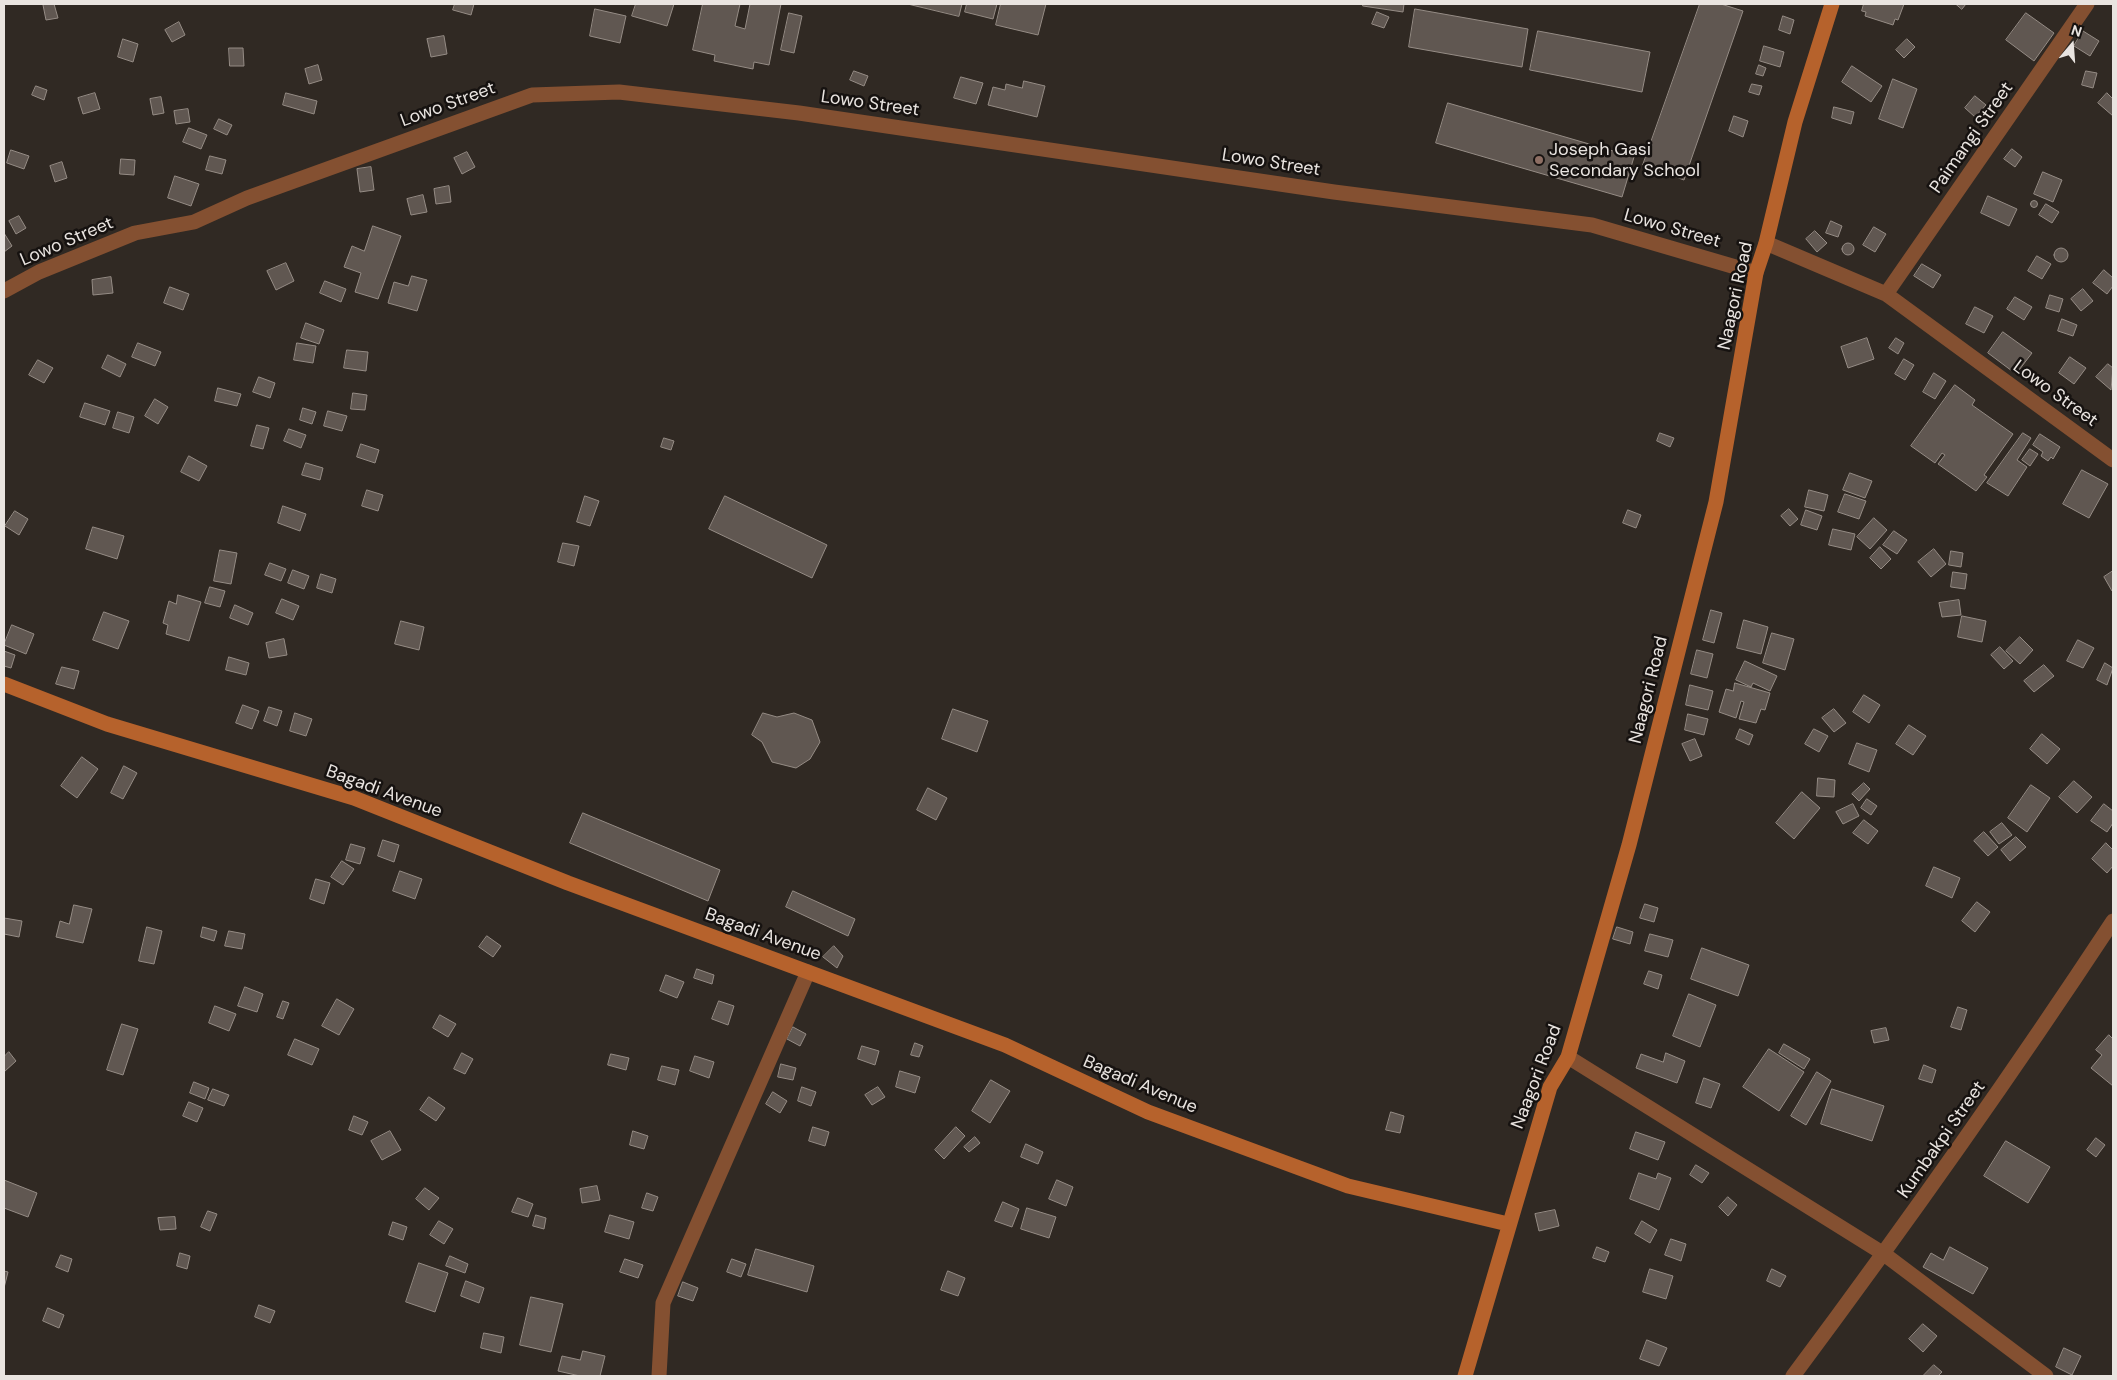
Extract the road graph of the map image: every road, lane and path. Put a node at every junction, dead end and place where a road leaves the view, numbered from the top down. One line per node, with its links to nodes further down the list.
1 (1832, 4): 3 (street, Naagori Road)
2 (2087, 4): 6 (street, Paimangi Street)
3 (1766, 243): 4 (street, Naagori Road); 6 (street, Lowo Street)
4 (1756, 273): 5 (street, Lowo Street); 11 (street, Naagori Road)
5 (4, 291)
6 (1886, 294): 7 (street, Lowo Street)
7 (2113, 460)
8 (4, 684): 10 (street, Bagadi Avenue)
9 (2113, 921): 13 (street, Kumbakpi Street)
10 (808, 972): 12 (street, Bagadi Avenue); 14 (street)
11 (1568, 1057): 12 (street, Naagori Road); 13 (street)
12 (1508, 1224): 15 (street, Naagori Road)
13 (1884, 1254): 16 (street, Kumbakpi Street); 17 (street)
14 (659, 1376)
15 (1465, 1376)
16 (1794, 1376)
17 (2046, 1376)

